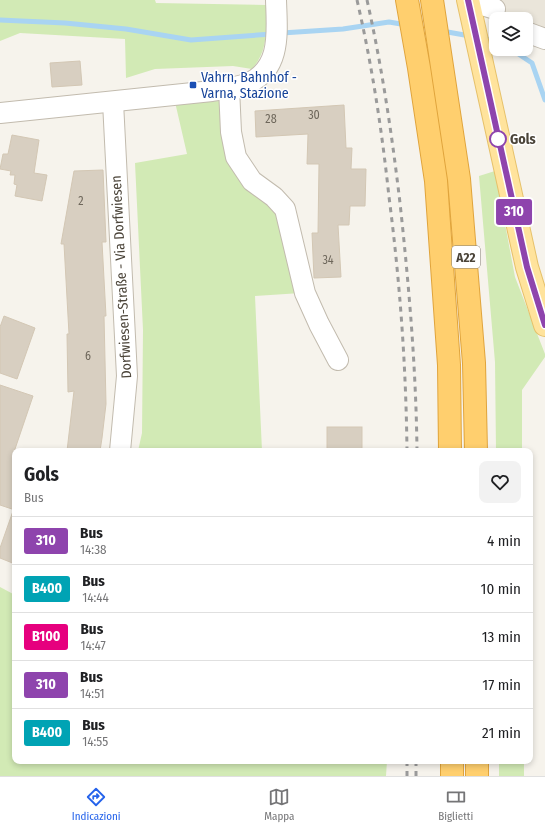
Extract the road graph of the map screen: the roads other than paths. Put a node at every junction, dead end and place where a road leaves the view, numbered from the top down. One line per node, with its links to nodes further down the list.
1 (276, 0): 8 (street)
2 (407, 0): 14 (highway, A22)
3 (432, 0): 15 (highway, A22)
4 (493, 0): 5 (street)
5 (468, 3): 11 (main road)
6 (533, 35): 7 (street)
7 (545, 39)
8 (229, 88): 9 (street); 12 (street)
9 (113, 102): 10 (street); 13 (street, Dorfwiesen-Straße - Via Dorfwiesen)
10 (0, 113)
11 (545, 325)
12 (338, 360)
13 (120, 448)
14 (450, 448)
15 (476, 448)
16 (452, 764): 18 (highway)
17 (477, 764): 19 (highway)
18 (452, 776)
19 (477, 776)

